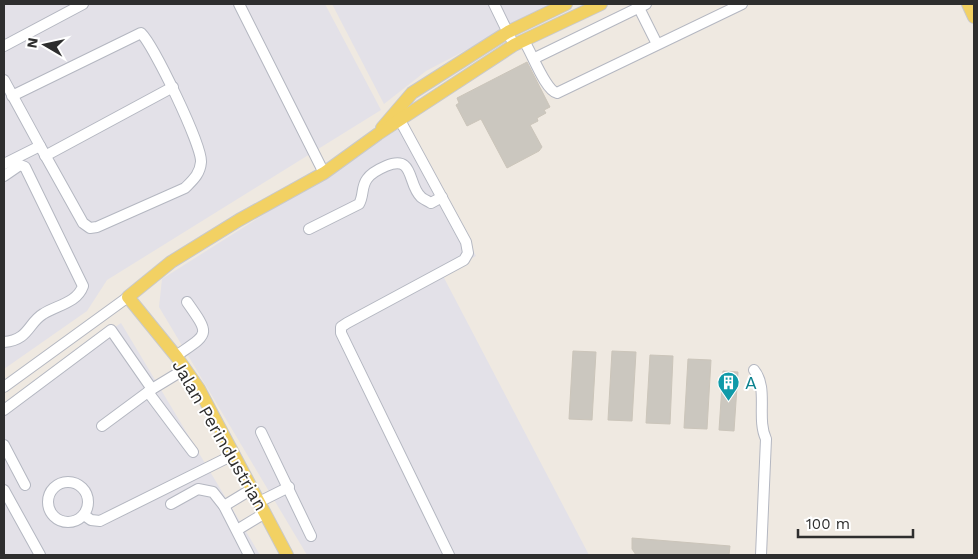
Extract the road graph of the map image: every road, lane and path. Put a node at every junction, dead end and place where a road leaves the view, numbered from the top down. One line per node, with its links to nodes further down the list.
1 (83, 4): 13 (street)
2 (239, 4): 22 (street)
3 (494, 4): 10 (street)
4 (566, 4): 10 (main road)
5 (601, 4): 11 (main road)
6 (742, 4): 12 (street)
7 (968, 4): 9 (main road)
8 (640, 5): 12 (street); 14 (street)
9 (974, 17)
10 (508, 32): 11 (street); 18 (main road)
11 (519, 43): 14 (street); 18 (main road)
12 (657, 44): 14 (street)
13 (4, 46)
14 (535, 58)
15 (4, 80): 17 (street)
16 (173, 87): 17 (street); 20 (street); 20 (street)
17 (12, 96): 19 (street)
18 (398, 115): 22 (main road); 24 (street)
19 (40, 146): 20 (street); 21 (street)
20 (45, 156)
21 (4, 164)
22 (324, 173): 26 (main road)
23 (4, 176): 28 (street)
24 (442, 197): 25 (street); 53 (street)
25 (309, 230)
26 (128, 297): 29 (main road, Jalan Perindustrian); 32 (street)
27 (187, 302): 29 (street)
28 (4, 342)
29 (176, 356): 30 (main road, Jalan Perindustrian)
30 (185, 369): 33 (street); 39 (main road, Jalan Perindustrian)
31 (754, 370): 54 (street)
32 (4, 387)
33 (150, 390): 34 (street); 35 (street); 38 (street)
34 (4, 410)
35 (102, 426)
36 (261, 432): 41 (street)
37 (4, 445): 40 (street)
38 (193, 452)
39 (233, 455): 42 (main road, Jalan Perindustrian); 47 (street)
40 (25, 485)
41 (289, 487): 46 (street); 49 (street)
42 (252, 489): 45 (street); 46 (main road, Jalan Perindustrian)
43 (4, 490): 50 (street)
44 (171, 504): 45 (street)
45 (224, 506): 48 (street)
46 (262, 507): 48 (street); 52 (main road, Jalan Perindustrian)
47 (84, 515): 47 (street)
48 (237, 530): 51 (street)
49 (311, 536)
50 (40, 555)
51 (249, 555)
52 (287, 555)
53 (449, 555)
54 (761, 555)

